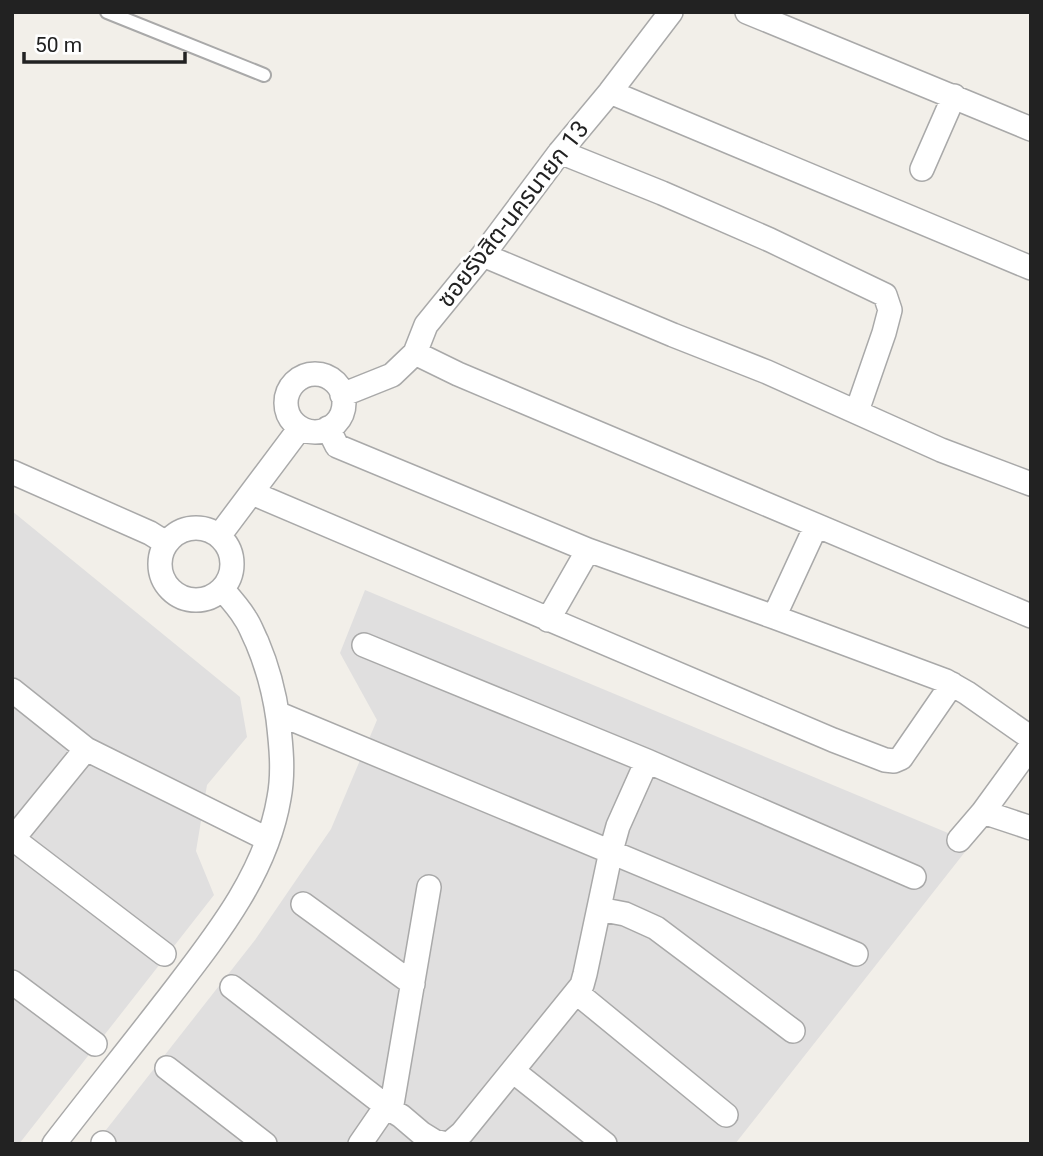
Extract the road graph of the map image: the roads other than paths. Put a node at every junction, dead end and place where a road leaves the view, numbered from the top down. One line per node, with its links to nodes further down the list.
1 (107, 12): 4 (lane)
2 (671, 12): 5 (street, ซอยรังสิต-นครนายก 13)
3 (747, 12): 6 (street)
4 (264, 75)
5 (610, 92): 8 (street, ซอยรังสิต-นครนายก 13); 11 (street)
6 (954, 96): 7 (street); 9 (street)
7 (1031, 129)
8 (560, 152): 10 (street, ซอยรังสิต-นครนายก 13); 14 (street)
9 (922, 169)
10 (483, 255): 12 (street, ซอยรังสิต-นครนายก 13); 14 (street)
11 (1031, 268)
12 (415, 353): 13 (street, ซอยรังสิต-นครนายก 13); 20 (street)
13 (342, 395): 15 (street); 16 (street)
14 (857, 411): 18 (street)
15 (300, 428): 16 (street); 19 (street)
16 (328, 428): 23 (street)
17 (12, 472): 22 (street)
18 (1031, 484)
19 (252, 493): 21 (street); 27 (street)
20 (816, 526): 25 (street); 26 (street)
21 (219, 536): 22 (street); 24 (street)
22 (166, 543): 24 (street)
23 (588, 550): 26 (street); 27 (street)
24 (222, 589): 31 (street)
25 (1031, 616)
26 (774, 617): 29 (street)
27 (548, 620): 29 (street)
28 (364, 645): 35 (street)
29 (952, 684): 32 (street)
30 (12, 690): 34 (street)
31 (277, 713): 39 (street); 41 (street)
32 (1031, 738)
33 (1031, 746): 36 (street)
34 (86, 749): 38 (street); 39 (street)
35 (648, 761): 41 (street); 42 (street)
36 (983, 812): 37 (street); 40 (street)
37 (1031, 828)
38 (13, 839): 46 (street)
39 (267, 839): 58 (street)
40 (959, 840)
41 (611, 851): 45 (street); 47 (street)
42 (914, 877)
43 (429, 887): 49 (street)
44 (303, 904): 49 (street)
45 (599, 909): 51 (street); 52 (street)
46 (164, 954)
47 (856, 954)
48 (12, 982): 53 (street)
49 (412, 984): 56 (street)
50 (232, 987): 56 (street)
51 (576, 993): 55 (street); 57 (street)
52 (793, 1031)
53 (95, 1044)
54 (167, 1068): 59 (street)
55 (513, 1071): 61 (street); 62 (street)
56 (391, 1111): 60 (street); 61 (street)
57 (726, 1115)
58 (54, 1144)
59 (265, 1144)
60 (360, 1144)
61 (447, 1144)
62 (605, 1144)

